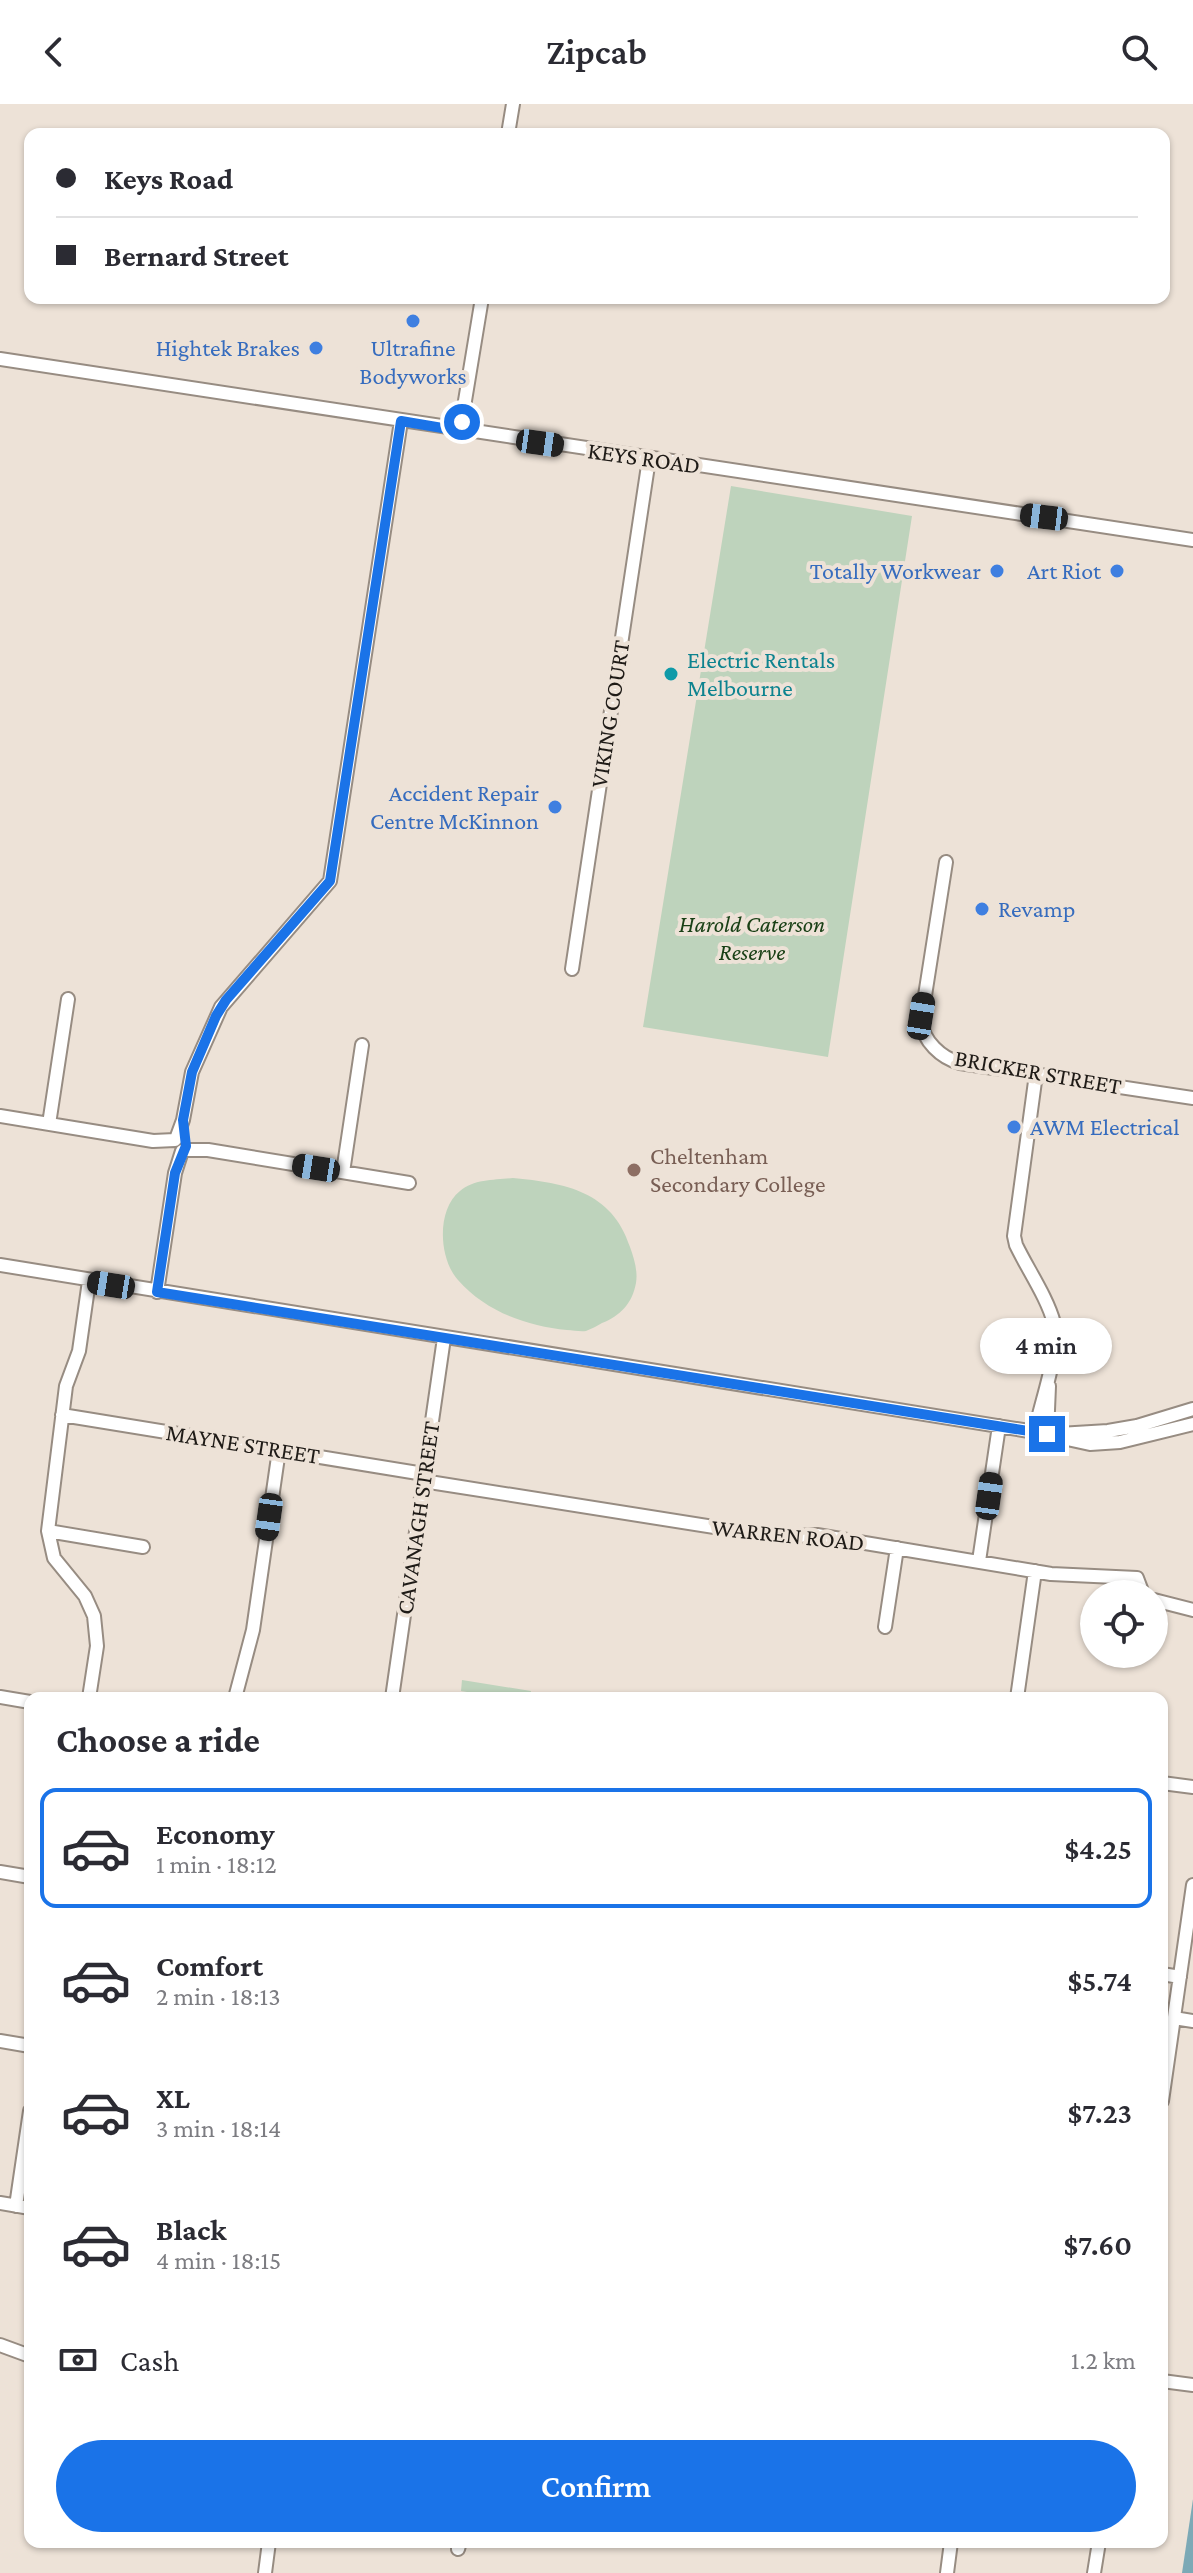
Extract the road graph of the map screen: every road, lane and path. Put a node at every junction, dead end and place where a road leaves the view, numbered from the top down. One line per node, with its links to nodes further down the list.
1 (513, 104): 2 (street)
2 (509, 128)
3 (481, 304): 6 (street)
4 (0, 359): 5 (street, KEYS ROAD)
5 (401, 421): 6 (street, KEYS ROAD); 17 (street)
6 (460, 431): 7 (street, KEYS ROAD)
7 (649, 459): 8 (street, KEYS ROAD); 10 (street, VIKING COURT)
8 (1193, 540)
9 (946, 862): 13 (street, BRICKER STREET)
10 (572, 969)
11 (68, 999): 16 (street)
12 (362, 1045): 18 (street)
13 (1036, 1074): 14 (street, BRICKER STREET); 28 (street)
14 (1193, 1098)
15 (0, 1116): 16 (street)
16 (49, 1124): 17 (street)
17 (179, 1145): 18 (street); 22 (street)
18 (343, 1172): 19 (street)
19 (409, 1183)
20 (3, 1267): 21 (street)
21 (89, 1281): 22 (street); 25 (street)
22 (157, 1292): 23 (street)
23 (444, 1338): 27 (street); 30 (street, CAVANAGH STREET)
24 (1193, 1409): 28 (street)
25 (62, 1415): 29 (street, MAYNE STREET); 31 (street)
26 (1193, 1424): 28 (street)
27 (999, 1426): 28 (street); 34 (street)
28 (1041, 1433)
29 (279, 1450): 30 (street, MAYNE STREET); 41 (street)
30 (424, 1478): 33 (street, WARREN ROAD); 42 (street, CAVANAGH STREET)
31 (48, 1531): 32 (street); 40 (street)
32 (143, 1547)
33 (897, 1548): 34 (street, WARREN ROAD); 39 (street)
34 (979, 1561): 35 (street, WARREN ROAD)
35 (1035, 1571): 36 (street, WARREN ROAD); 43 (street)
36 (1138, 1580)
37 (1168, 1604): 38 (street)
38 (1193, 1610)
39 (885, 1627)
40 (90, 1692)
41 (237, 1692)
42 (393, 1692)
43 (1018, 1692)
44 (0, 1697): 45 (street)
45 (24, 1701)
46 (1168, 1784): 47 (street)
47 (1193, 1787)
48 (0, 1872): 49 (street)
49 (24, 1876)
50 (1193, 1885): 52 (street)
51 (1168, 1975): 52 (street)
52 (1180, 1977): 53 (street)
53 (1174, 2018): 54 (street); 57 (street)
54 (1193, 2021)
55 (0, 2041): 56 (street)
56 (24, 2045)
57 (1168, 2060)
58 (24, 2152): 60 (street)
59 (0, 2203): 60 (street)
60 (16, 2206): 61 (street)
61 (24, 2207)
62 (0, 2345): 63 (street)
63 (24, 2353)
64 (1168, 2382): 65 (street)
65 (1193, 2385)
66 (268, 2548): 69 (street)
67 (950, 2548): 70 (street)
68 (1098, 2548): 71 (street)
69 (265, 2573)
70 (947, 2573)
71 (1094, 2573)

